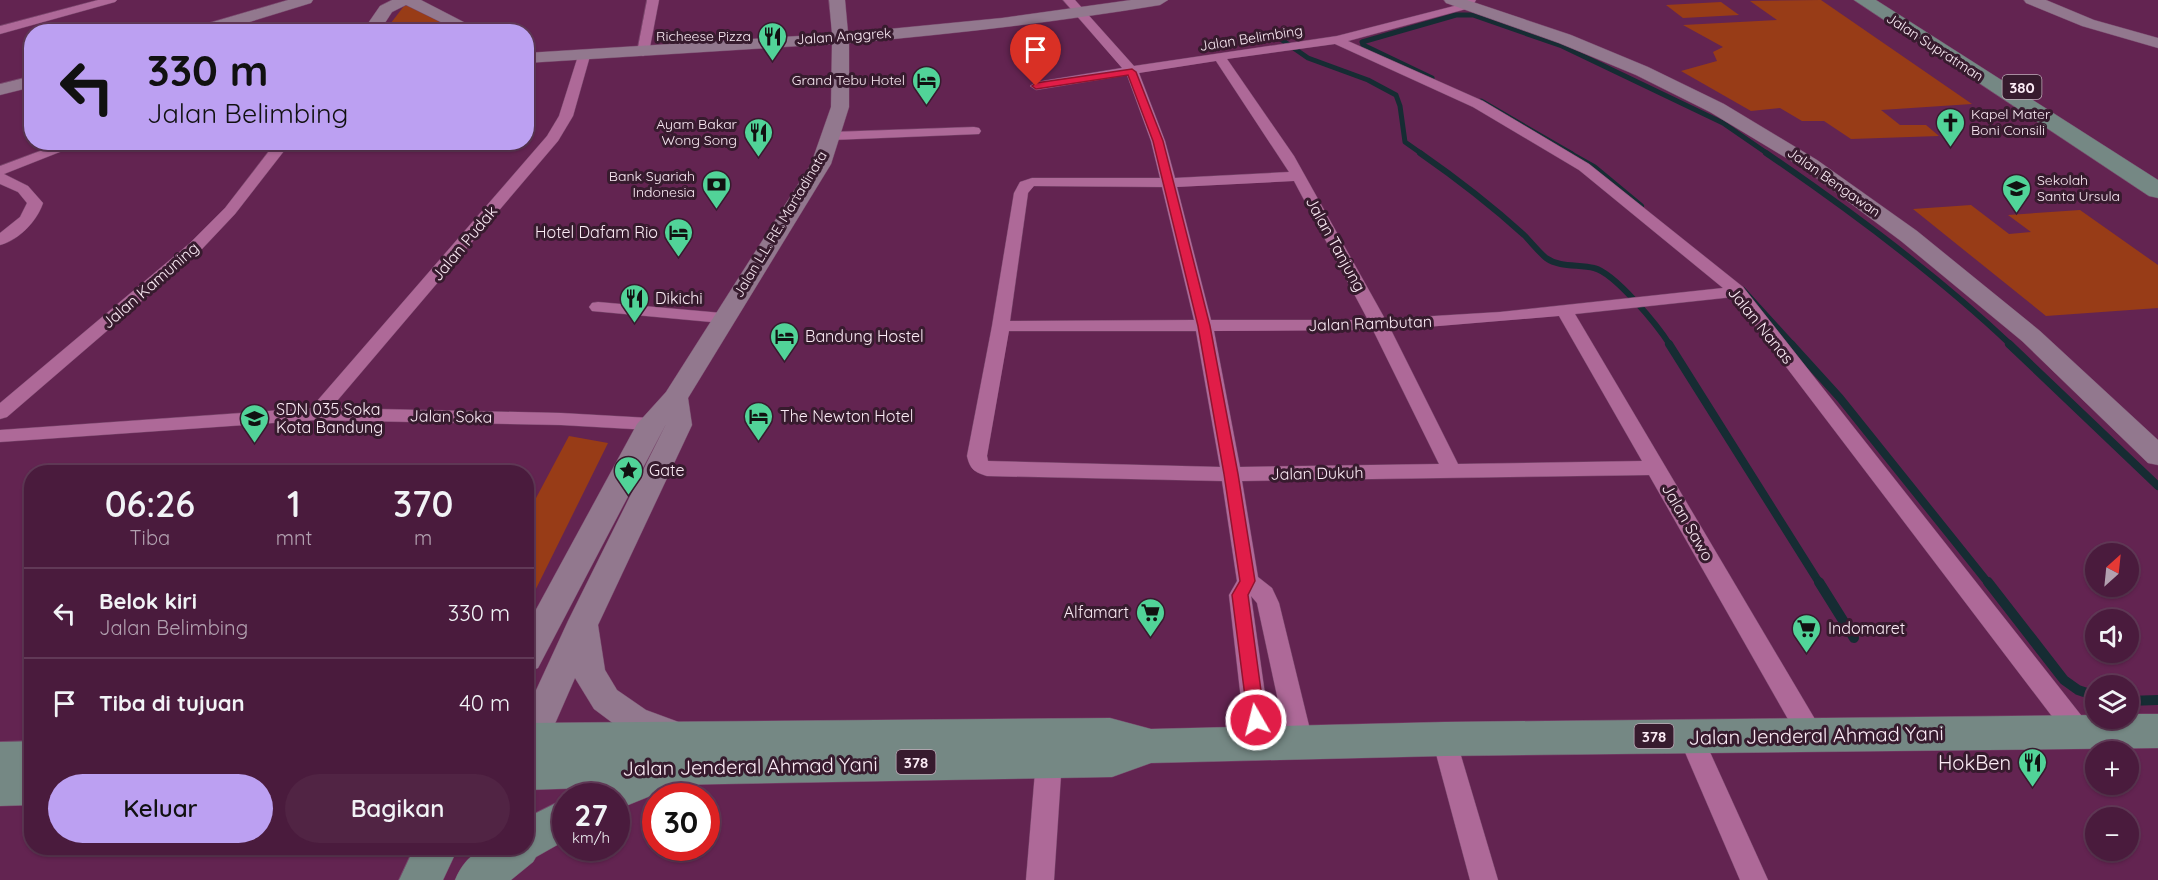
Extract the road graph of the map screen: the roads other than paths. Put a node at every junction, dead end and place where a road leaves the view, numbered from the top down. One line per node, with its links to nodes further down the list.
1 (111, 0): 16 (street)
2 (305, 0): 13 (street)
3 (407, 0): 14 (street); 15 (street)
4 (653, 0): 20 (street)
5 (837, 0): 17 (street, Jalan L.L. RE. Martadinata)
6 (1069, 0): 12 (street)
7 (1160, 0): 12 (street, Jalan Anggrek)
8 (1863, 0): 37 (main road, Jalan Supratman / 380)
9 (1886, 0): 33 (main road, Jalan Supratman / 380)
10 (2032, 0): 19 (street)
11 (1463, 2): 18 (street, Jalan Belimbing); 51 (street, Jalan Bengawan)
12 (1081, 13): 17 (street, Jalan Anggrek); 24 (street)
13 (225, 24)
14 (376, 24)
15 (458, 24)
16 (0, 30)
17 (839, 37): 20 (street, Jalan Anggrek); 29 (street, Jalan L.L. RE. Martadinata)
18 (1337, 40): 23 (street, Jalan Belimbing); 39 (street, Jalan Nanas)
19 (2158, 44)
20 (643, 52): 21 (street, Jalan Anggrek)
21 (584, 56): 22 (street, Jalan Anggrek); 48 (street, Jalan Pudak)
22 (534, 57)
23 (1220, 58): 24 (street, Jalan Belimbing); 34 (street, Jalan Tanjung)
24 (1132, 72): 26 (street, Jalan Belimbing); 36 (street)
25 (24, 83): 27 (street)
26 (1036, 86)
27 (0, 90)
28 (974, 131): 29 (street)
29 (832, 136): 42 (street, Jalan L.L. RE. Martadinata)
30 (56, 150): 32 (street)
31 (278, 150): 47 (street, Jalan Kamuning)
32 (0, 171)
33 (2158, 174)
34 (1298, 176): 36 (street); 43 (street, Jalan Tanjung)
35 (0, 178): 38 (street)
36 (1170, 183): 44 (street); 45 (street)
37 (2158, 191)
38 (0, 240)
39 (1737, 291): 41 (street, Jalan Rambutan); 59 (street, Jalan Nanas)
40 (598, 307): 42 (street)
41 (1564, 310): 43 (street, Jalan Rambutan); 52 (street, Jalan Sawo)
42 (722, 318): 46 (street, Jalan L.L. RE. Martadinata)
43 (1380, 325): 45 (street, Jalan Rambutan); 53 (street, Jalan Tanjung)
44 (1001, 326): 45 (street, Jalan Rambutan); 54 (street, Jalan Dukuh)
45 (1204, 326): 54 (street)
46 (675, 398): 49 (street, Jalan L.L. RE. Martadinata); 56 (street)
47 (0, 413)
48 (316, 414): 49 (street, Jalan Soka); 50 (street, Jalan Soka)
49 (650, 424): 57 (street, Jalan L.L. RE. Martadinata)
50 (0, 436)
51 (2158, 456)
52 (1656, 468): 53 (street, Jalan Dukuh); 60 (street, Jalan Sawo)
53 (1452, 471): 54 (street, Jalan Dukuh)
54 (1231, 474): 55 (street)
55 (1248, 581): 64 (street); 65 (street)
56 (584, 621): 62 (street); 68 (street)
57 (536, 631)
58 (2158, 731): 59 (main road, Jalan Jenderal Ahmad Yani / 378)
59 (2079, 732): 60 (main road, Jalan Jenderal Ahmad Yani / 378)
60 (1810, 735): 61 (main road, Jalan Jenderal Ahmad Yani / 378)
61 (1690, 736): 63 (main road, Jalan Jenderal Ahmad Yani / 378); 85 (street)
62 (534, 737)
63 (1444, 739): 64 (main road, Jalan Jenderal Ahmad Yani / 378); 84 (street)
64 (1300, 742): 65 (main road, Jalan Jenderal Ahmad Yani / 378)
65 (1259, 743): 66 (main road, Jalan Jenderal Ahmad Yani / 378)
66 (1151, 746): 68 (main road, Jalan Jenderal Ahmad Yani / 378); 71 (main road, Jalan Jenderal Ahmad Yani / 378)
67 (534, 751): 68 (main road, Jalan Jenderal Ahmad Yani / 378)
68 (682, 752): 71 (main road, Jalan Jenderal Ahmad Yani / 378); 72 (main road)
69 (24, 759): 70 (main road)
70 (0, 760)
71 (1049, 760): 83 (street)
72 (629, 783)
73 (24, 786): 74 (main road)
74 (0, 787)
75 (552, 826): 76 (main road)
76 (534, 837)
77 (416, 855): 81 (main road)
78 (433, 855): 81 (main road)
79 (485, 855): 82 (main road)
80 (509, 855): 82 (main road)
81 (421, 880)
82 (476, 880)
83 (1040, 880)
84 (1484, 880)
85 (1754, 880)

